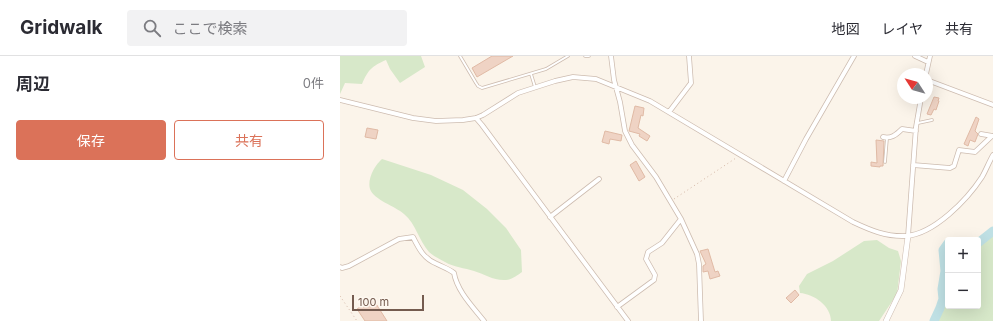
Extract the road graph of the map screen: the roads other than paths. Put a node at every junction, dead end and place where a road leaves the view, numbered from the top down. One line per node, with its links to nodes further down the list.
1 (460, 56): 12 (lane)
2 (568, 56): 12 (lane)
3 (585, 56): 4 (lane)
4 (589, 56)
5 (611, 56): 14 (street)
6 (689, 56): 19 (street)
7 (854, 56): 31 (street)
8 (916, 56): 10 (street)
9 (930, 56): 10 (street)
10 (928, 62): 11 (street)
11 (927, 68)
12 (531, 74): 15 (lane)
13 (933, 82): 18 (street)
14 (616, 87): 15 (street); 19 (street); 33 (street)
15 (535, 88): 20 (street)
16 (340, 100): 20 (street)
17 (920, 104): 22 (street)
18 (993, 105)
19 (669, 112): 31 (street)
20 (476, 118): 32 (street)
21 (932, 120): 22 (lane)
22 (917, 123): 23 (street)
23 (916, 131): 26 (street); 29 (street)
24 (981, 134): 25 (street)
25 (992, 136): 29 (street)
26 (885, 138): 28 (lane)
27 (993, 155): 34 (street)
28 (885, 162)
29 (914, 165): 34 (street)
30 (599, 179): 32 (street)
31 (784, 181): 34 (street)
32 (550, 217): 36 (street)
33 (681, 219): 36 (street); 39 (street)
34 (908, 236): 40 (street)
35 (340, 267): 37 (street)
36 (617, 306): 38 (street)
37 (484, 321)
38 (628, 321)
39 (701, 321)
40 (886, 321)

